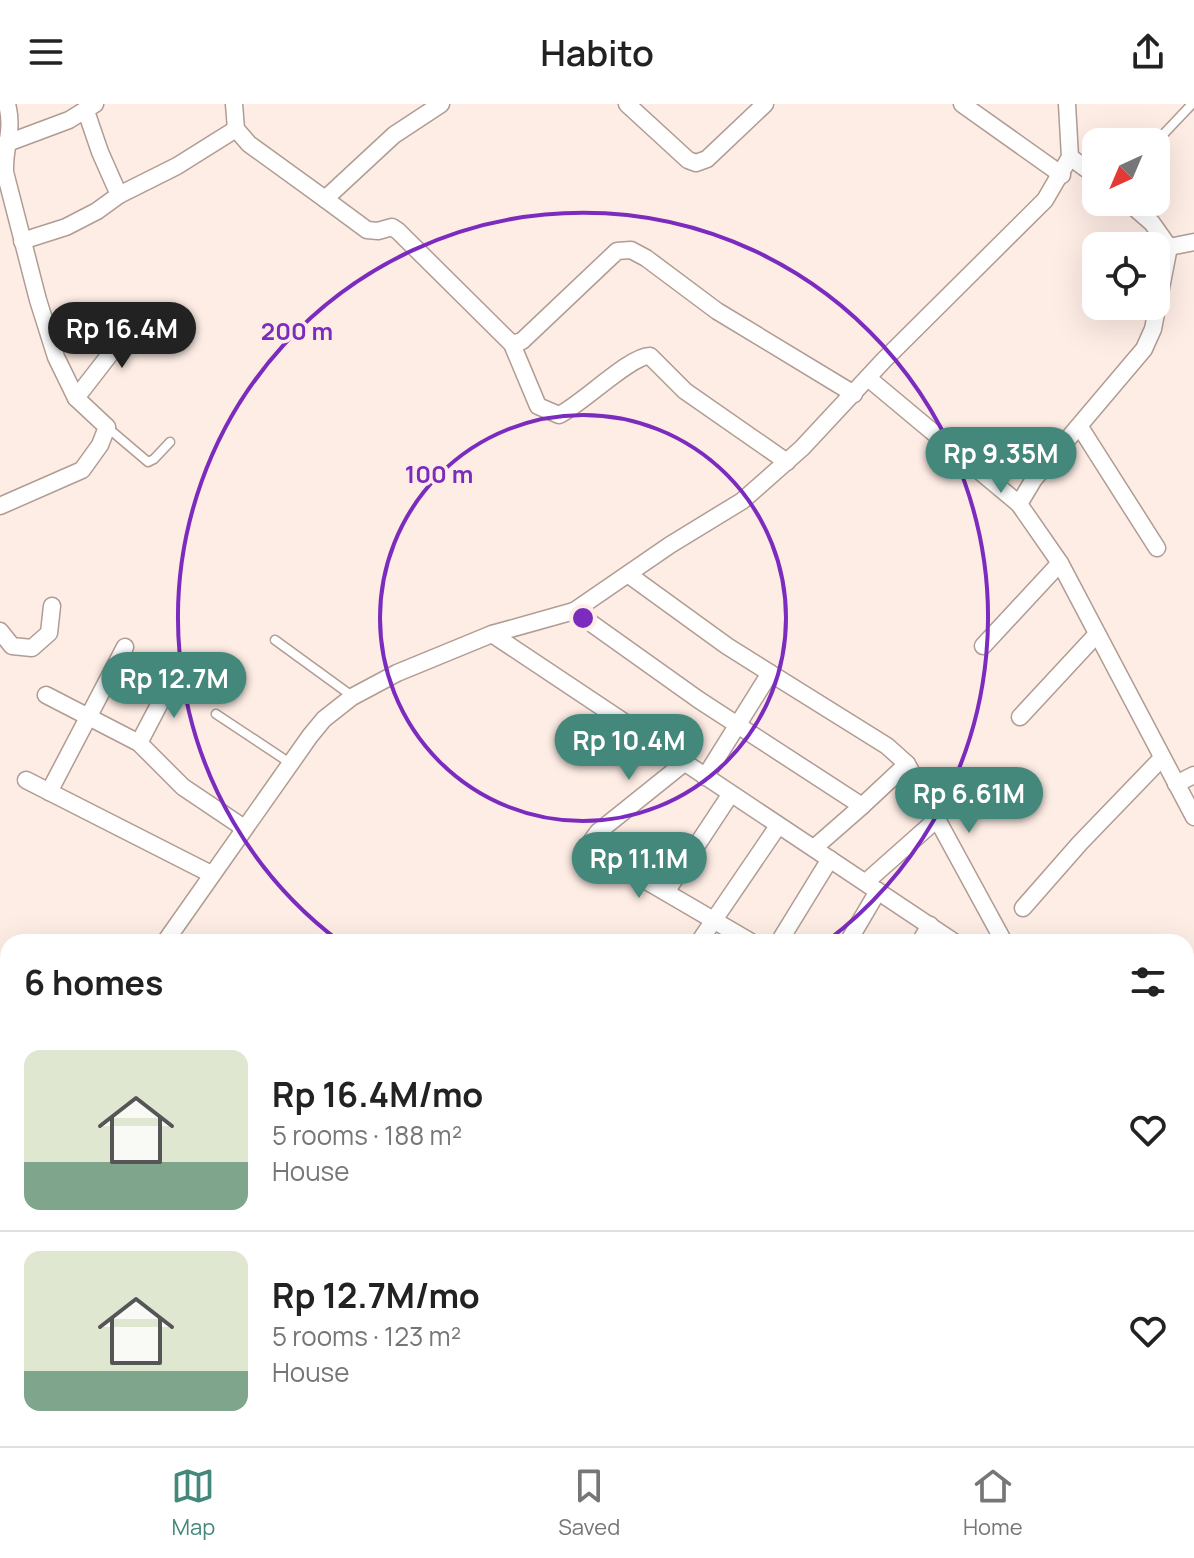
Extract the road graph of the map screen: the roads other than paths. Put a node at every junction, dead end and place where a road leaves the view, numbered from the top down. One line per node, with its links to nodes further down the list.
1 (7, 104): 12 (street)
2 (234, 104): 11 (street)
3 (441, 104): 17 (street)
4 (627, 104): 5 (street)
5 (765, 104)
6 (962, 104): 15 (street)
7 (1067, 104): 13 (street)
8 (1192, 104): 10 (lane)
9 (91, 108): 12 (street); 16 (street)
10 (1169, 128)
11 (236, 129): 16 (street); 17 (street)
12 (4, 144): 20 (street)
13 (1070, 157): 14 (street); 15 (street)
14 (1082, 166)
15 (1062, 175): 26 (street)
16 (119, 195): 20 (street)
17 (325, 199): 25 (street)
18 (1144, 216): 19 (street)
19 (1158, 232)
20 (22, 241): 28 (street)
21 (1194, 242): 22 (street)
22 (1170, 247)
23 (138, 318): 28 (street)
24 (1155, 320): 30 (street)
25 (512, 344): 27 (street); 32 (street)
26 (868, 378): 27 (street); 33 (street)
27 (854, 394): 32 (street)
28 (76, 398): 29 (street)
29 (107, 427): 31 (lane); 34 (street)
30 (1080, 427): 33 (street); 35 (street)
31 (170, 442)
32 (787, 462): 37 (street)
33 (1019, 504): 36 (street)
34 (0, 506)
35 (1157, 548)
36 (1060, 563): 42 (street); 44 (street)
37 (629, 575): 39 (street); 46 (street)
38 (52, 606): 40 (street)
39 (574, 611): 41 (street); 53 (street)
40 (0, 631)
41 (492, 634): 49 (street); 57 (street)
42 (1097, 634): 52 (street); 55 (street)
43 (275, 640): 49 (lane)
44 (983, 646)
45 (125, 647): 51 (street)
46 (770, 673): 53 (street); 58 (street)
47 (173, 678): 54 (street)
48 (46, 695): 51 (street)
49 (352, 697): 56 (street)
50 (216, 714): 56 (lane)
51 (89, 717): 54 (street); 63 (street)
52 (1020, 717)
53 (739, 727): 60 (street); 65 (street)
54 (139, 743): 69 (street)
55 (1162, 758): 62 (street); 75 (street)
56 (290, 763): 69 (street)
57 (684, 763): 60 (street); 74 (street)
58 (907, 764): 65 (street); 67 (street)
59 (1194, 775): 62 (street)
60 (705, 777): 64 (street)
61 (26, 780): 63 (street)
62 (1176, 784): 66 (street)
63 (49, 792): 72 (street)
64 (730, 795): 68 (street); 74 (street)
65 (862, 806): 70 (street)
66 (1194, 817)
67 (937, 819): 73 (street); 85 (street)
68 (778, 826): 70 (street); 76 (street)
69 (244, 828): 72 (street)
70 (814, 848): 71 (street)
71 (830, 859): 73 (street); 81 (street)
72 (211, 874): 78 (street)
73 (872, 886): 77 (street); 82 (street)
74 (666, 892): 76 (street)
75 (1023, 908)
76 (713, 921): 79 (street); 80 (street)
77 (930, 925): 83 (street); 84 (street)
78 (170, 934)
79 (704, 934)
80 (737, 934)
81 (784, 934)
82 (851, 934)
83 (925, 934)
84 (943, 934)
85 (1000, 934)

